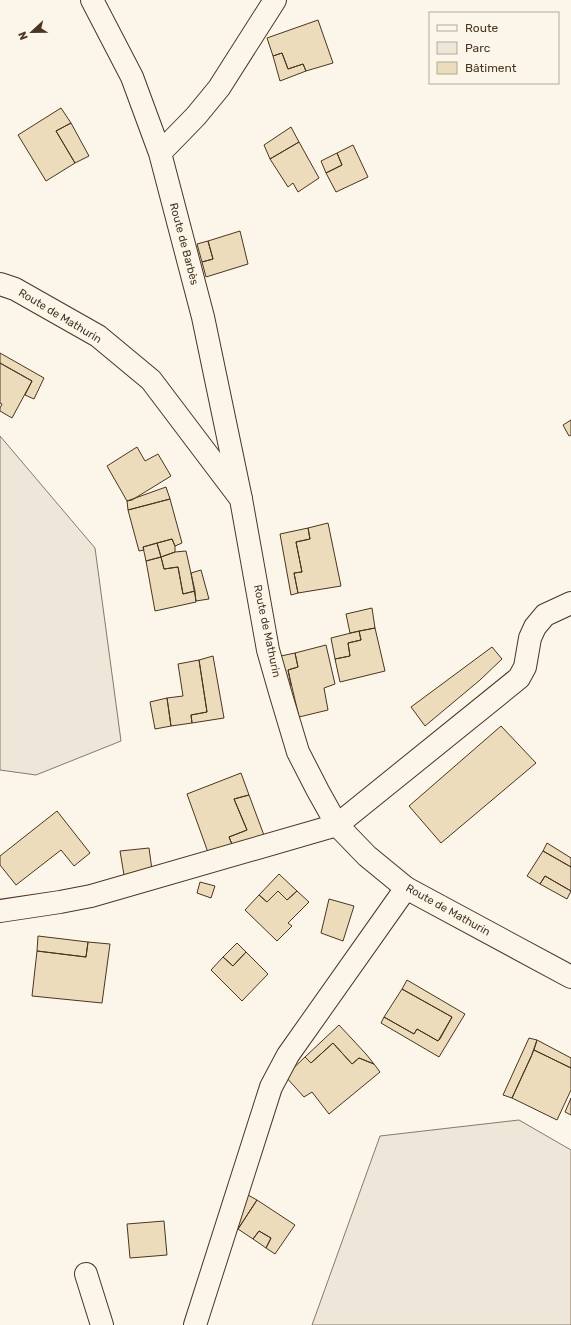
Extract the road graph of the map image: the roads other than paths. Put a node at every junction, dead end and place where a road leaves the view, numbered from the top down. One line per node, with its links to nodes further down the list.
1 (92, 0): 3 (street, Route de Barbès)
2 (275, 0): 3 (street)
3 (160, 153): 5 (street, Route de Barbès)
4 (0, 284): 5 (street, Route de Mathurin)
5 (241, 499): 7 (street, Route de Mathurin)
6 (571, 603): 7 (street)
7 (337, 825): 8 (street, Route de Mathurin); 9 (street)
8 (406, 888): 10 (street, Route de Mathurin); 13 (street)
9 (0, 911)
10 (571, 977)
11 (86, 1274): 12 (street)
12 (102, 1325)
13 (195, 1325)

